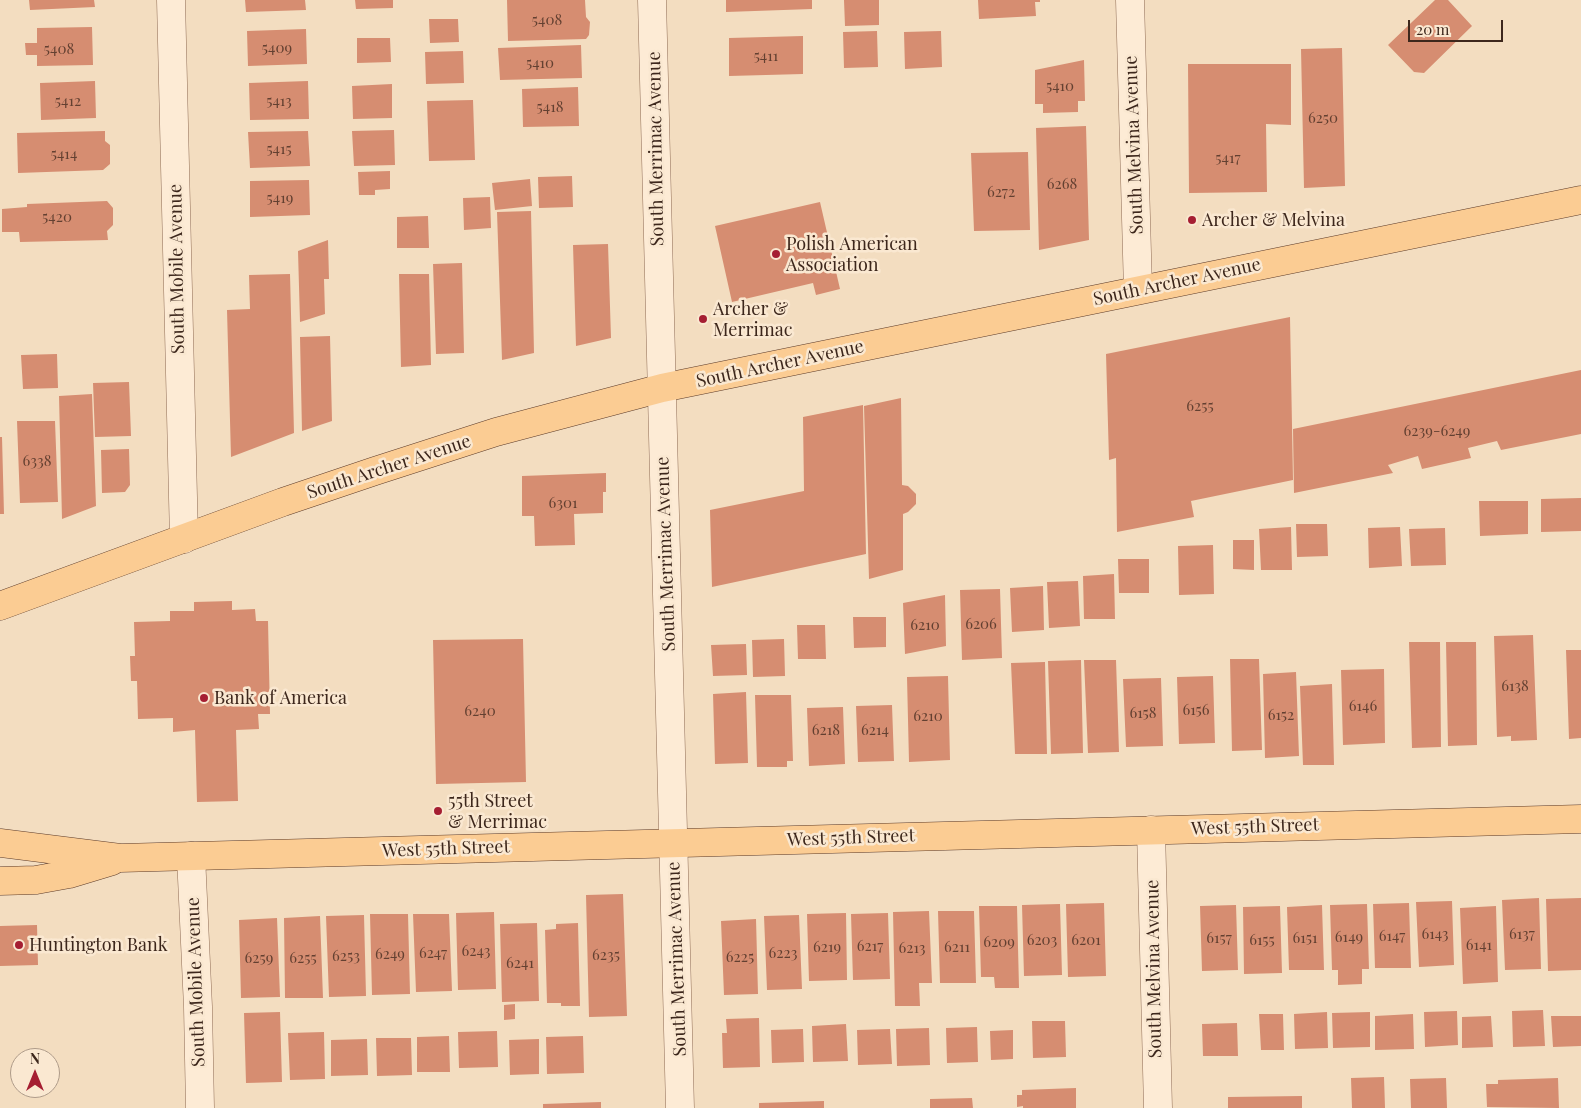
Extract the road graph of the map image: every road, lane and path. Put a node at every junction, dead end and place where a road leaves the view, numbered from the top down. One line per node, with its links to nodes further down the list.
1 (171, 0): 7 (street, South Mobile Avenue)
2 (652, 0): 6 (street, South Merrimac Avenue)
3 (1130, 0): 5 (street, South Melvina Avenue)
4 (1581, 200): 5 (main road, South Archer Avenue)
5 (1138, 290): 6 (main road, South Archer Avenue)
6 (662, 388): 7 (main road, South Archer Avenue); 12 (street, South Merrimac Avenue)
7 (184, 539): 8 (main road, South Archer Avenue)
8 (0, 606)
9 (1581, 819): 10 (main road, West 55th Street)
10 (1151, 830): 12 (main road, West 55th Street); 18 (street, South Melvina Avenue)
11 (0, 843): 14 (main road, West 55th Street)
12 (674, 843): 13 (main road, West 55th Street); 17 (street, South Merrimac Avenue)
13 (191, 856): 14 (main road, West 55th Street); 16 (street, South Mobile Avenue)
14 (120, 858): 15 (main road, West 55th Street)
15 (0, 881)
16 (200, 1108)
17 (680, 1108)
18 (1158, 1108)

